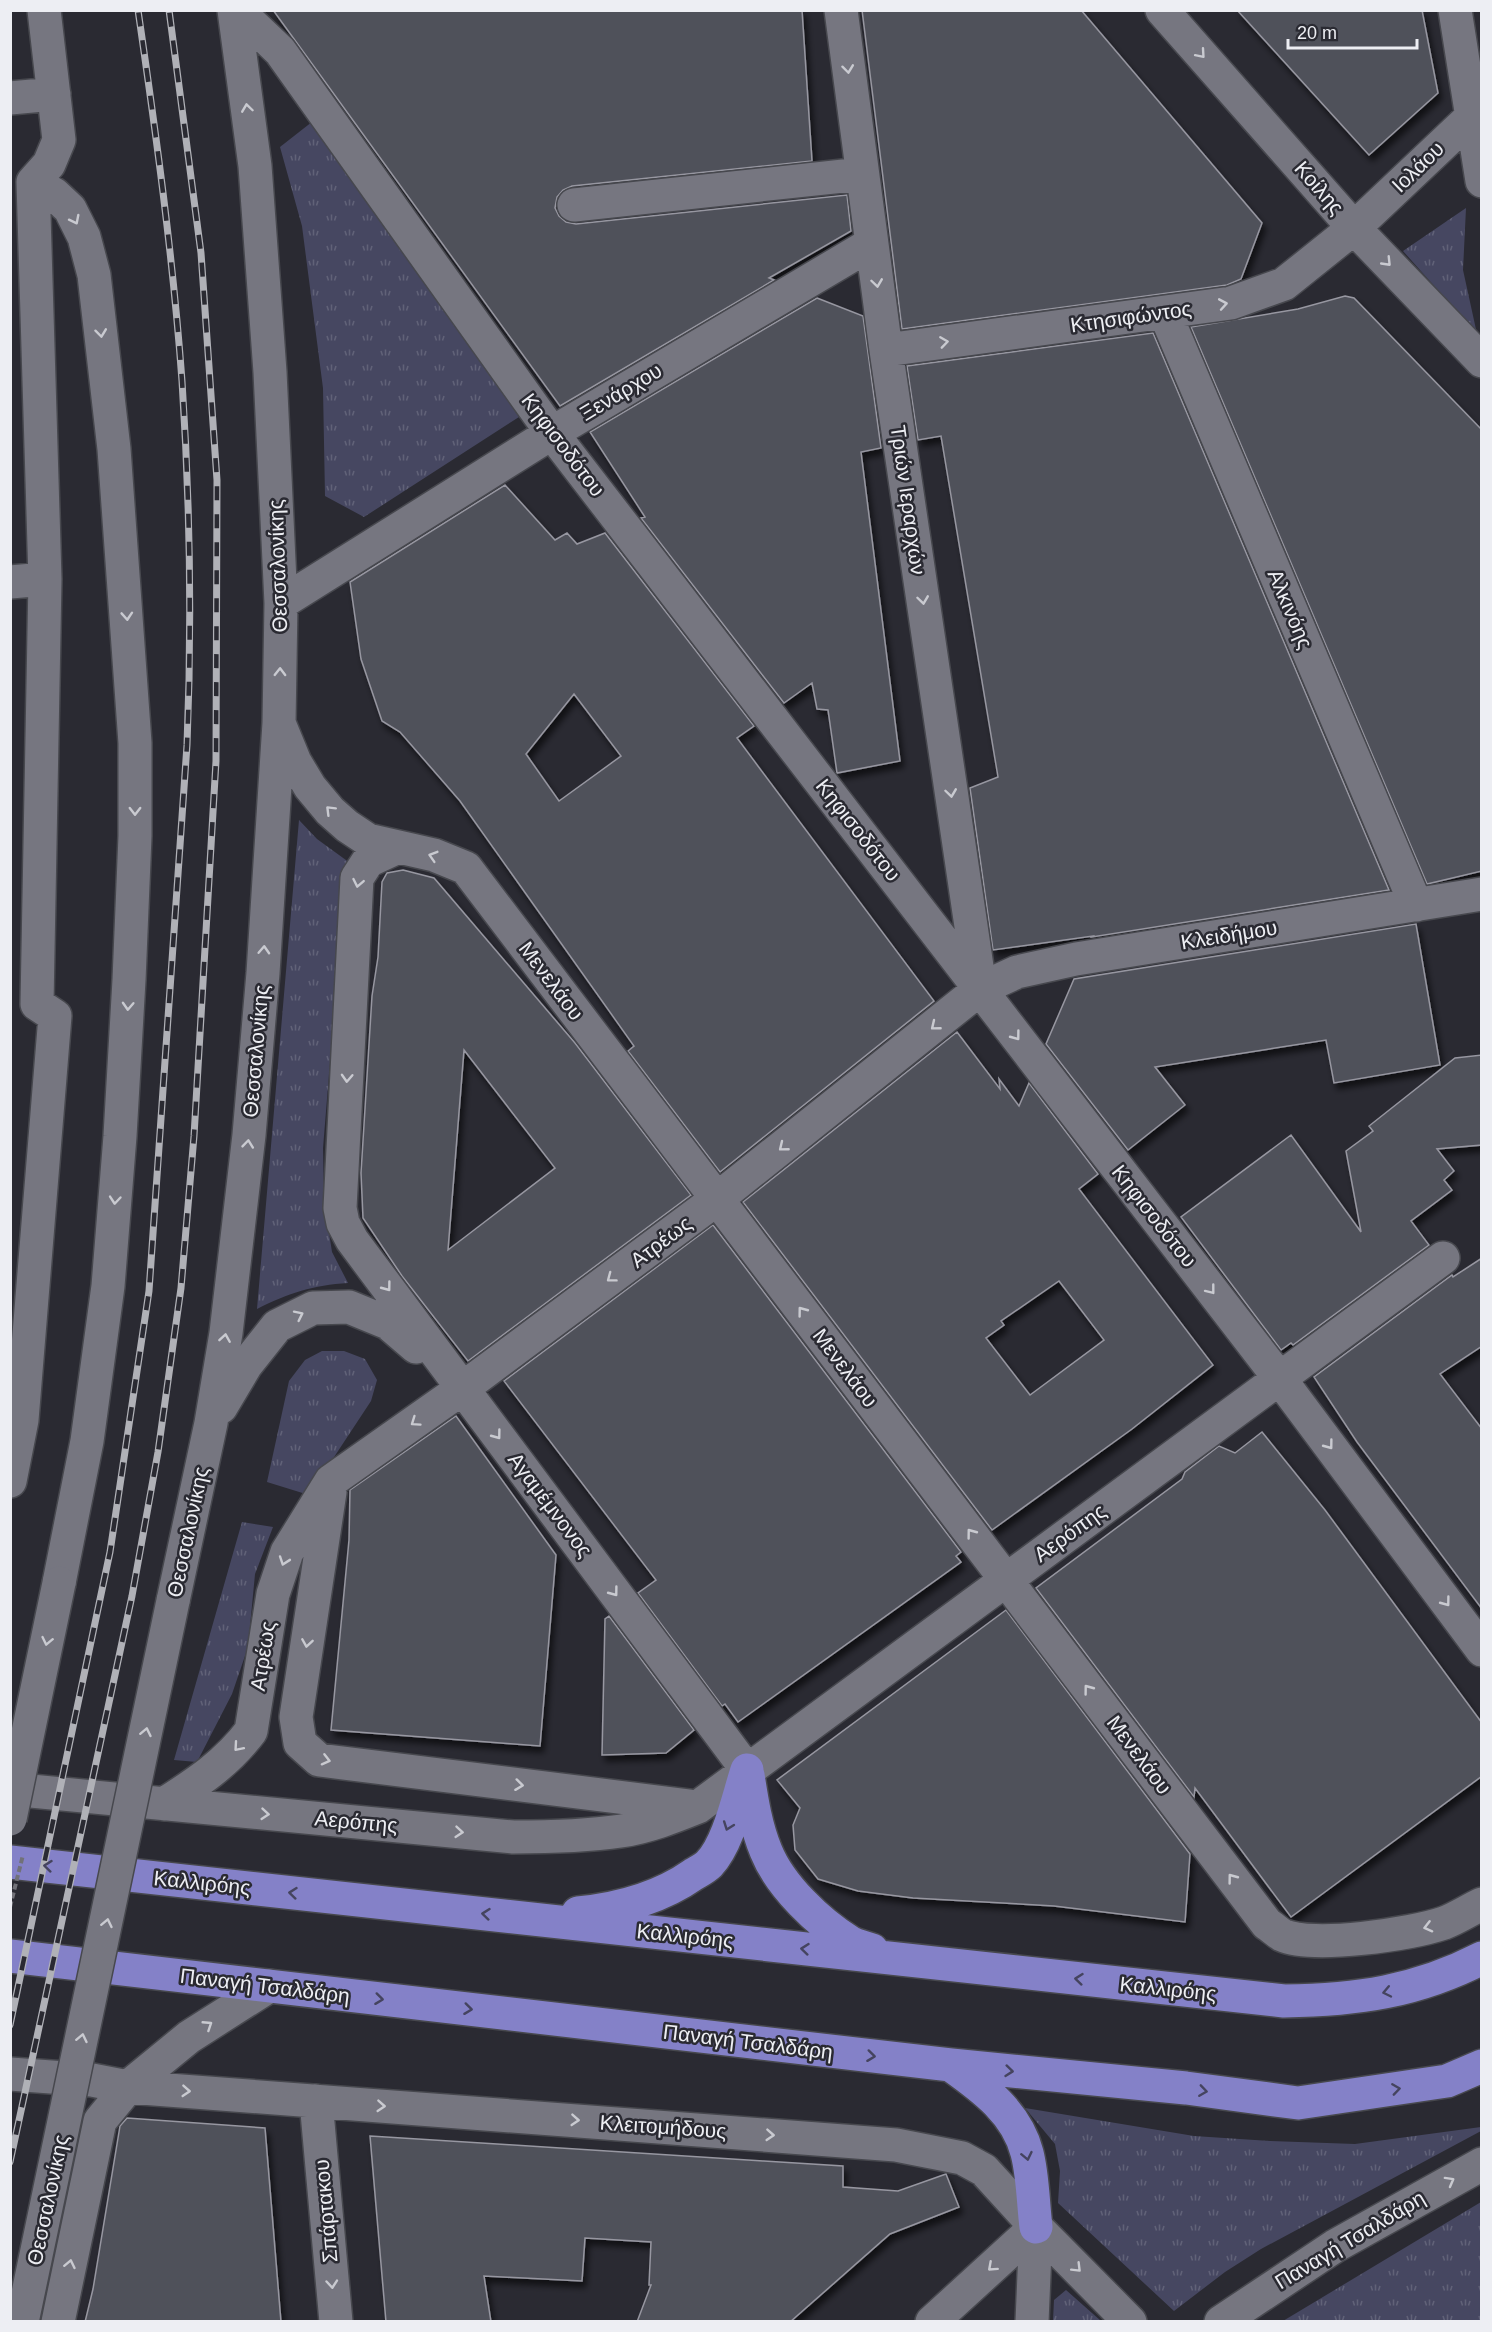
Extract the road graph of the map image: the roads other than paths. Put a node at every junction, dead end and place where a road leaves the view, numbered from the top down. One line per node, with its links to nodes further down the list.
1 (44, 10): 6 (street)
2 (236, 10): 18 (street, Κηφισοδότου); 21 (street, Θεσσαλονίκης, one-way to 2)
3 (841, 10): 9 (street, Τριών Ιεραρχών, one-way to 9)
4 (1162, 10): 13 (street, Κοίλης, one-way to 13)
5 (1455, 10): 8 (street)
6 (54, 94): 7 (street); 11 (street)
7 (10, 98)
8 (1476, 112): 10 (street); 13 (street, Ιολάου)
9 (862, 174): 12 (street); 14 (street, Τριών Ιεραρχών)
10 (1482, 180)
11 (22, 183): 19 (street); 42 (street, one-way to 42, bridge)
12 (573, 205)
13 (1354, 228): 15 (street, Κτησιφώντος, one-way to 13); 17 (street, Κοίλης, one-way to 17)
14 (871, 244): 16 (street, Τριών Ιεραρχών, one-way to 16); 18 (street, Ξενάρχου)
15 (1165, 313): 16 (street, Κτησιφώντος, one-way to 15); 25 (street, Αλκινόης)
16 (886, 350): 26 (street, Τριών Ιεραρχών, one-way to 26)
17 (1482, 361)
18 (552, 433): 21 (street, Ξενάρχου); 26 (street, Κηφισοδότου)
19 (45, 579): 20 (street); 27 (street)
20 (10, 582)
21 (281, 603): 22 (street, Θεσσαλονίκης, one-way to 21)
22 (279, 723): 23 (street, Μενελάου, one-way to 22); 33 (street, Θεσσαλονίκης, one-way to 22)
23 (398, 848): 28 (street, Μενελάου, one-way to 23); 31 (street, Αγαμέμνονος, one-way to 31)
24 (1482, 894): 25 (street, Κλειδήμου)
25 (1416, 905): 26 (street, Κλειδήμου)
26 (980, 989): 28 (street, Ατρέως, one-way to 28); 30 (street, Κηφισοδότου, one-way to 30)
27 (24, 1004): 32 (street)
28 (717, 1200): 31 (street, Ατρέως, one-way to 31); 36 (street, Μενελάου, one-way to 28)
29 (1443, 1258): 30 (street, Αερόπης)
30 (1280, 1378): 36 (street, Αερόπης); 37 (street, Κηφισοδότου, one-way to 37)
31 (462, 1388): 33 (street, one-way to 31); 35 (street, Ατρέως, one-way to 35); 38 (street, Αγαμέμνονος, one-way to 38)
32 (16, 1420): 34 (street)
33 (211, 1423): 57 (street, Θεσσαλονίκης, one-way to 33, bridge)
34 (10, 1481)
35 (331, 1482): 40 (street, Ατρέως, one-way to 40); 41 (street, Ατρέως, one-way to 41)
36 (1006, 1580): 38 (street, Αερόπης); 44 (street, Μενελάου, one-way to 36)
37 (1482, 1650)
38 (747, 1770): 41 (street, Αερόπης); 45 (main road, one-way to 45); 48 (main road)
39 (10, 1789): 40 (street, Αερόπης)
40 (164, 1804): 41 (street, Αερόπης, one-way to 41)
41 (698, 1807)
42 (10, 1819)
43 (10, 1862): 45 (main road, Καλλιρόης, one-way to 43)
44 (1482, 1904)
45 (520, 1917): 48 (main road, Καλλιρόης, one-way to 45)
46 (10, 1956): 49 (main road, Παναγή Τσαλδάρη)
47 (1482, 1958): 48 (main road, Καλλιρόης, one-way to 48)
48 (905, 1960)
49 (269, 1986): 50 (main road, Παναγή Τσαλδάρη, one-way to 50); 53 (street, one-way to 49)
50 (951, 2065): 51 (main road, Παναγή Τσαλδάρη, one-way to 51); 56 (main road, one-way to 56)
51 (1482, 2066)
52 (10, 2074): 53 (street)
53 (128, 2086): 54 (street, Κλειτομήδους, one-way to 54); 58 (street, one-way to 53)
54 (316, 2101): 56 (street, Κλειτομήδους, one-way to 56); 59 (street, Σπάρτακου, one-way to 59)
55 (1482, 2164): 63 (street, Παναγή Τσαλδάρη, one-way to 55)
56 (1036, 2227): 60 (street, one-way to 60); 61 (street); 62 (street, Κλειτομήδους, one-way to 62)
57 (22, 2322)
58 (58, 2322)
59 (336, 2322)
60 (932, 2322)
61 (1032, 2322)
62 (1130, 2322)
63 (1221, 2322)

